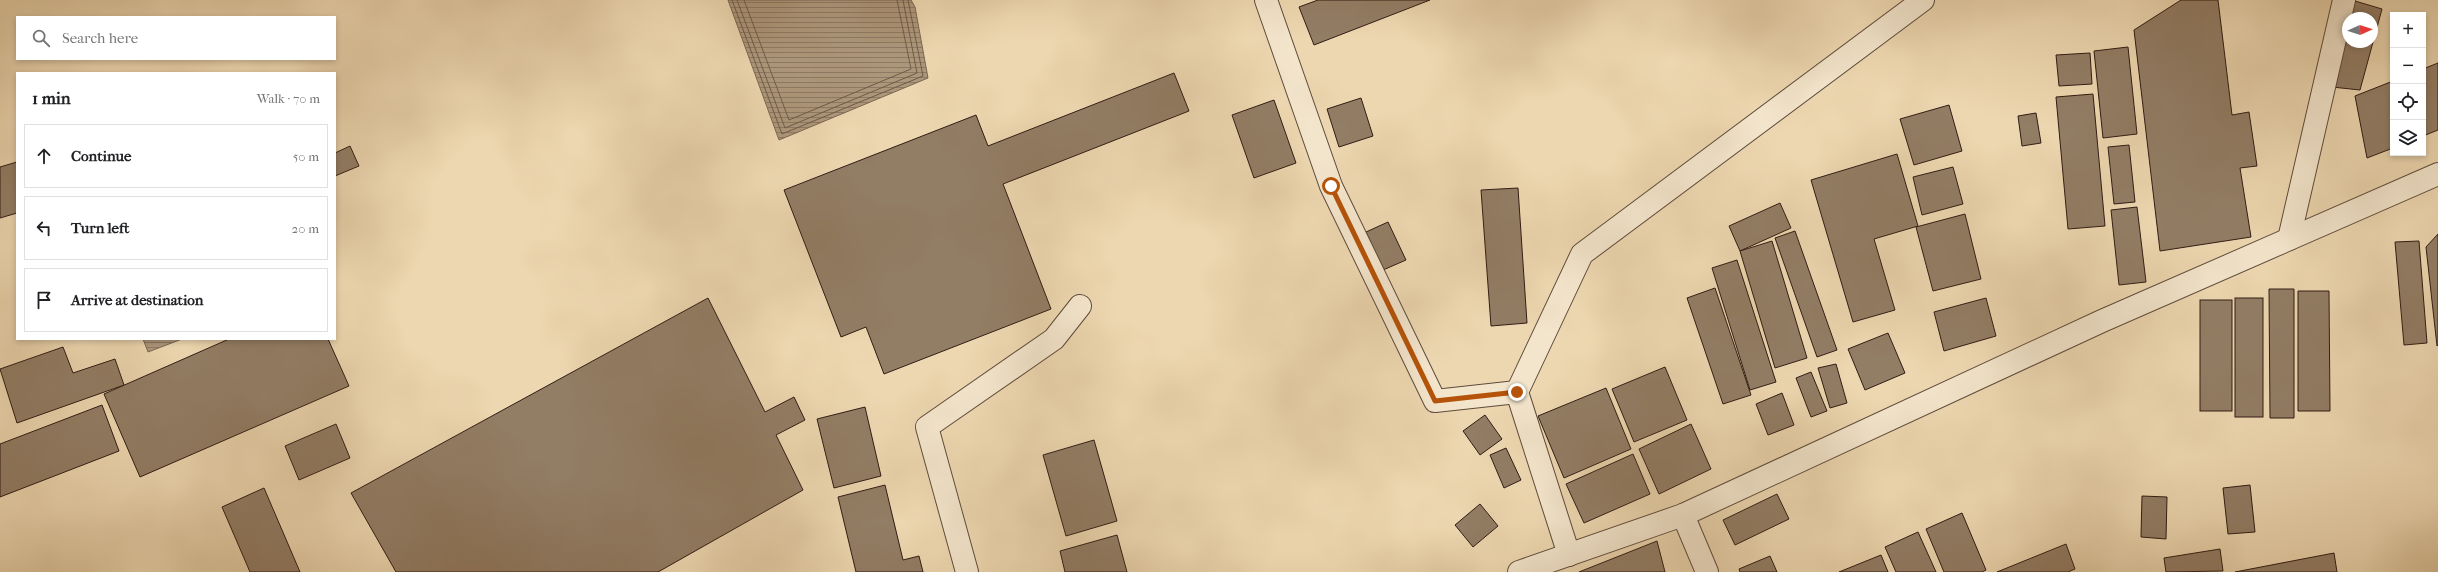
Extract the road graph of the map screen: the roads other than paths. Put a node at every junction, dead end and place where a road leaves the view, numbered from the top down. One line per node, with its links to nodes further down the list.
1 (1266, 0): 7 (street)
2 (1923, 0): 7 (street)
3 (2344, 0): 5 (street)
4 (2438, 174): 5 (street)
5 (2289, 239): 8 (street)
6 (1080, 306): 10 (street)
7 (1517, 392): 9 (street)
8 (1683, 515): 9 (street); 12 (street)
9 (1569, 555): 11 (street)
10 (966, 572)
11 (1520, 572)
12 (1708, 572)

